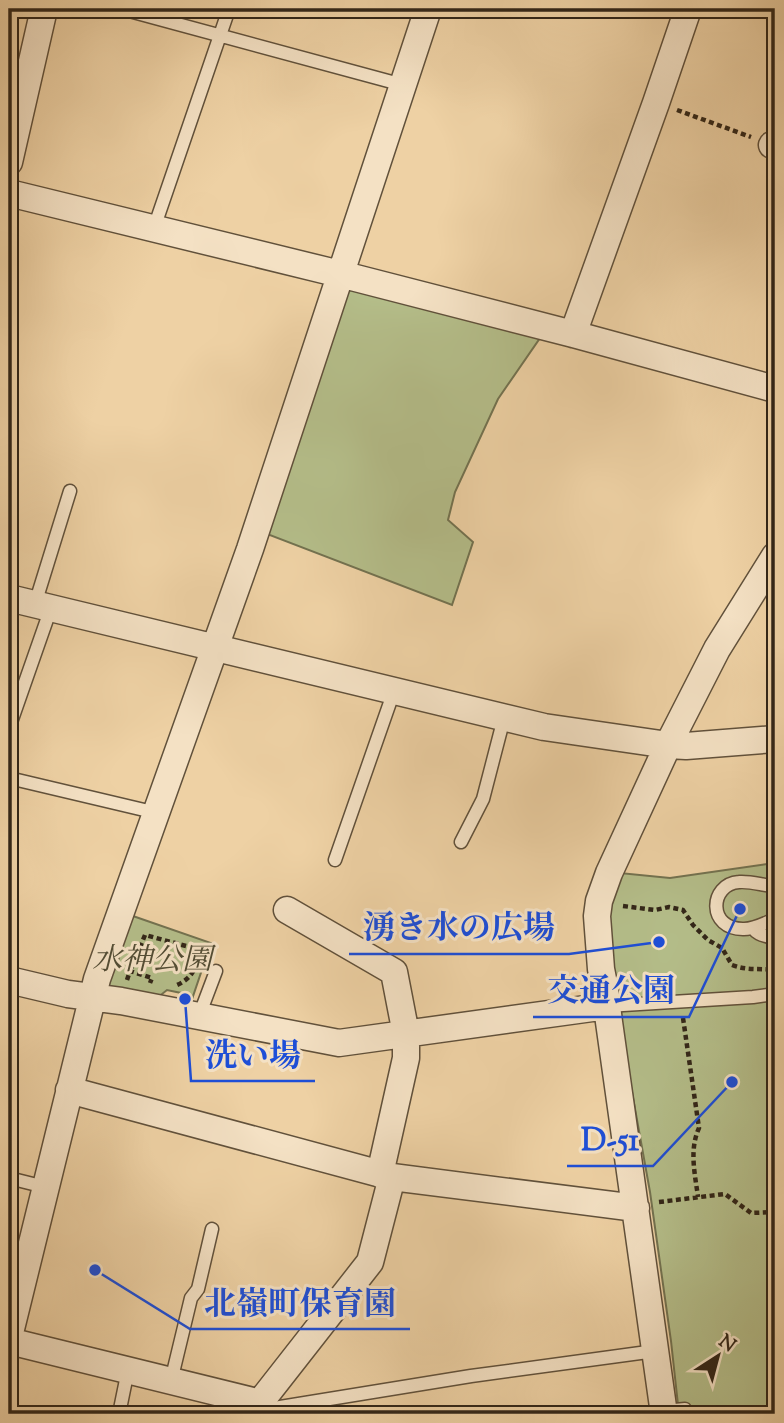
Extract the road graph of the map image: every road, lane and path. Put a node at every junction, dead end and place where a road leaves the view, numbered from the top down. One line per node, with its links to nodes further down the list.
1 (44, 9): 10 (street)
2 (122, 9): 6 (lane)
3 (229, 9): 6 (lane)
4 (429, 9): 7 (street)
5 (688, 9): 8 (street)
6 (220, 34): 7 (lane); 12 (lane)
7 (403, 85): 13 (street)
8 (662, 105): 9 (path); 14 (street)
9 (773, 145)
10 (9, 162)
11 (9, 193): 12 (street)
12 (153, 228): 13 (street)
13 (340, 274): 14 (street); 20 (street)
14 (573, 334): 15 (street)
15 (775, 389)
16 (70, 491): 19 (lane)
17 (775, 556): 25 (street)
18 (9, 598): 19 (street)
19 (43, 606): 20 (street); 23 (lane)
20 (215, 648): 21 (street); 27 (street)
21 (394, 691): 22 (street); 29 (lane)
22 (504, 718): 25 (street); 28 (lane)
23 (9, 728)
24 (775, 738): 25 (street)
25 (668, 745): 31 (street)
26 (9, 778): 27 (lane)
27 (157, 813): 44 (street)
28 (461, 842)
29 (335, 860)
30 (775, 884): 34 (lane)
31 (599, 901): 38 (path); 46 (street)
32 (287, 910): 48 (street)
33 (775, 919): 34 (lane)
34 (754, 928): 35 (lane)
35 (775, 942)
36 (130, 971): 42 (path)
37 (216, 971): 47 (lane)
38 (775, 971)
39 (142, 975): 41 (path)
40 (9, 980): 44 (street)
41 (150, 985)
42 (172, 986)
43 (775, 993): 45 (lane)
44 (92, 997): 47 (street); 49 (street)
45 (681, 1000): 46 (lane); 53 (path)
46 (607, 1006): 48 (street); 54 (street)
47 (199, 1016): 48 (street)
48 (406, 1034): 50 (street)
49 (69, 1090): 50 (street); 52 (street)
50 (386, 1175): 54 (street); 62 (street)
51 (9, 1178): 52 (lane)
52 (45, 1186): 57 (street)
53 (698, 1197): 54 (path); 55 (path)
54 (635, 1203): 59 (street)
55 (775, 1213)
56 (212, 1229): 61 (lane)
57 (16, 1278): 58 (street)
58 (9, 1339): 60 (street)
59 (655, 1351): 62 (lane); 63 (street)
60 (128, 1370): 61 (street); 64 (lane)
61 (172, 1381): 62 (street)
62 (256, 1408)
63 (671, 1411)
64 (119, 1414)

